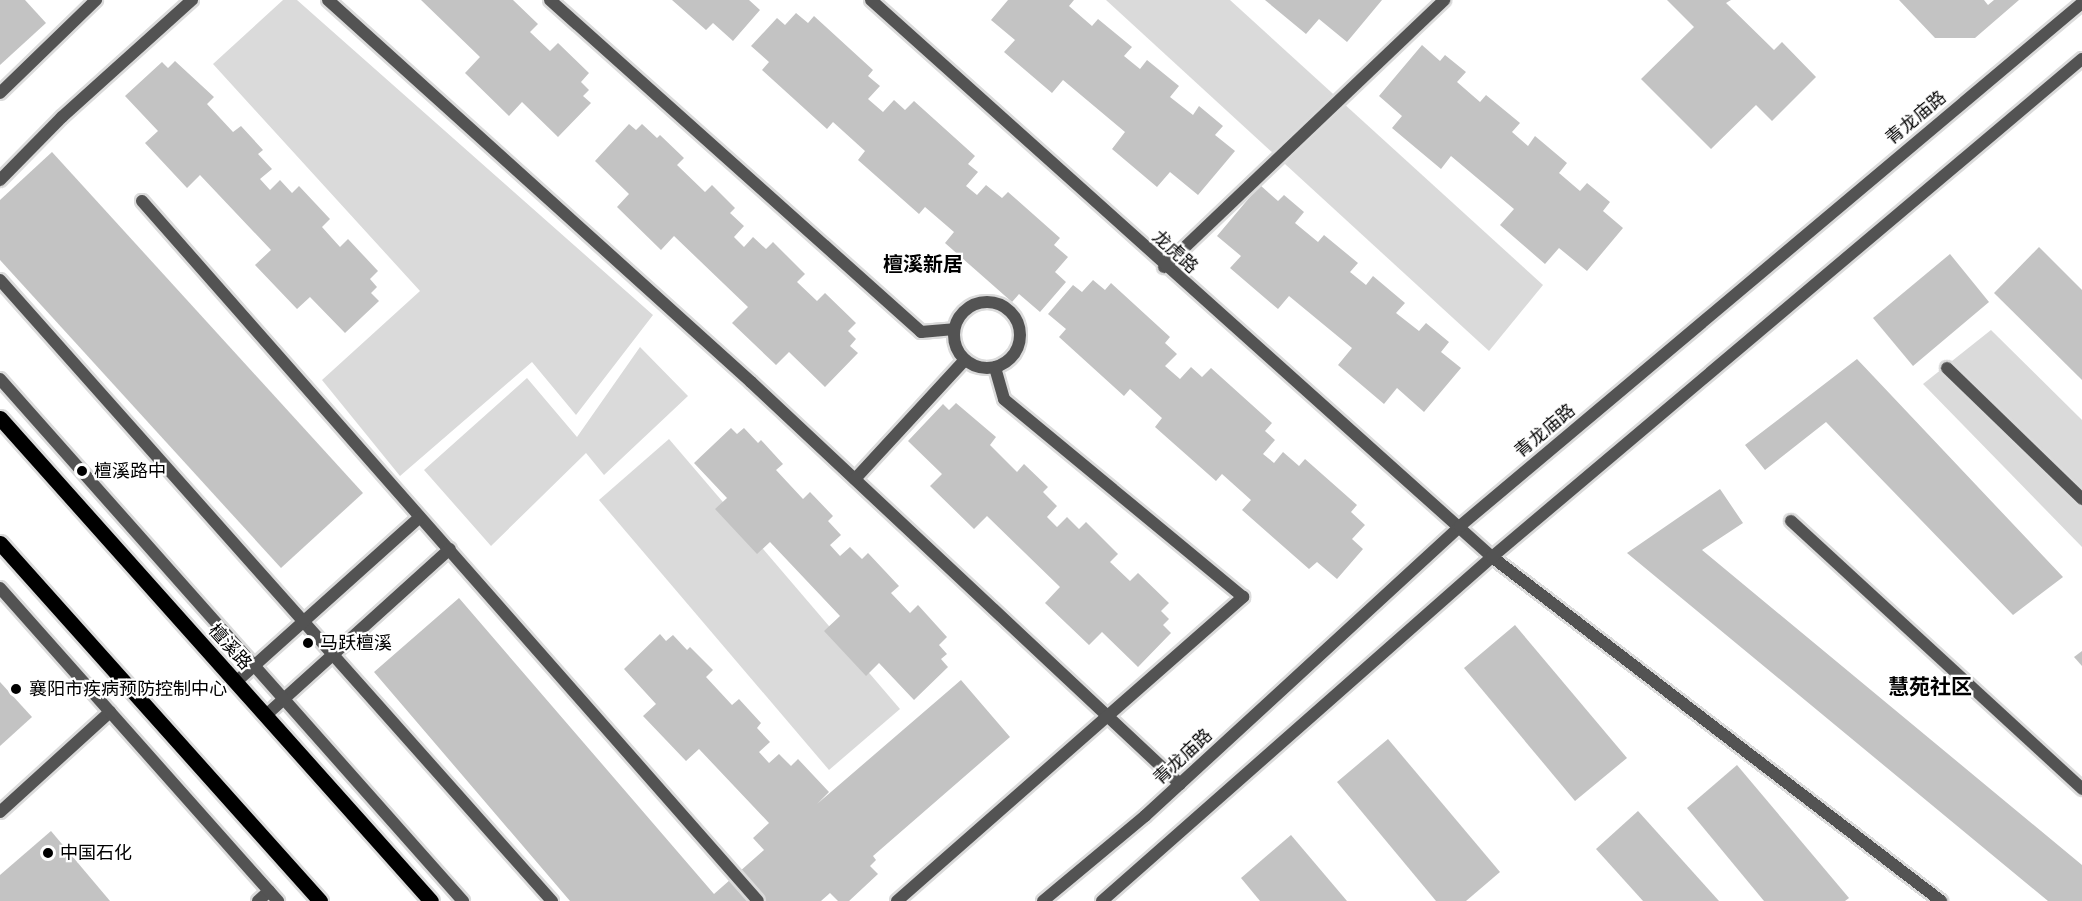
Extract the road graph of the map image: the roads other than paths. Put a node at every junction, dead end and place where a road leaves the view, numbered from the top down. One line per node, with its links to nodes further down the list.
1 (96, 0): 9 (street)
2 (192, 0): 10 (street)
3 (328, 0): 20 (street)
4 (550, 0): 14 (street)
5 (871, 0): 12 (street, 龙虎路)
6 (1444, 0): 12 (street)
7 (2082, 3): 24 (street, 青龙庙路)
8 (2082, 59): 27 (street)
9 (0, 93)
10 (0, 180)
11 (142, 201): 22 (street)
12 (1164, 267): 24 (street, 龙虎路)
13 (0, 280): 29 (street)
14 (954, 329): 15 (street); 16 (street)
15 (964, 360): 16 (street); 20 (street)
16 (995, 368): 36 (street)
17 (1947, 368): 21 (street)
18 (0, 379): 31 (street)
19 (0, 418): 32 (main road, 檀溪路)
20 (855, 479): 36 (street)
21 (2082, 499)
22 (419, 518): 26 (street); 29 (street)
23 (1791, 521): 38 (street)
24 (1460, 526): 27 (street, 龙虎路); 37 (street, 青龙庙路)
25 (0, 543): 43 (main road)
26 (450, 549): 30 (street); 47 (street)
27 (1492, 557): 50 (street); 51 (street, 龙虎路)
28 (0, 588): 34 (street)
29 (304, 622): 30 (street); 31 (street)
30 (332, 653): 33 (street); 46 (street)
31 (255, 666): 32 (street); 33 (street)
32 (236, 682): 35 (main road, 檀溪路)
33 (283, 699): 35 (street); 45 (street)
34 (110, 712): 39 (street); 40 (street)
35 (265, 716): 44 (main road, 檀溪路)
36 (1108, 716): 37 (street); 48 (street)
37 (1180, 784): 49 (street, 青龙庙路)
38 (2082, 789)
39 (0, 812)
40 (269, 891): 41 (street); 42 (street)
41 (258, 901)
42 (278, 901)
43 (320, 901)
44 (431, 901)
45 (463, 901)
46 (552, 901)
47 (758, 901)
48 (897, 901)
49 (1043, 901)
50 (1102, 901)
51 (1941, 901)

